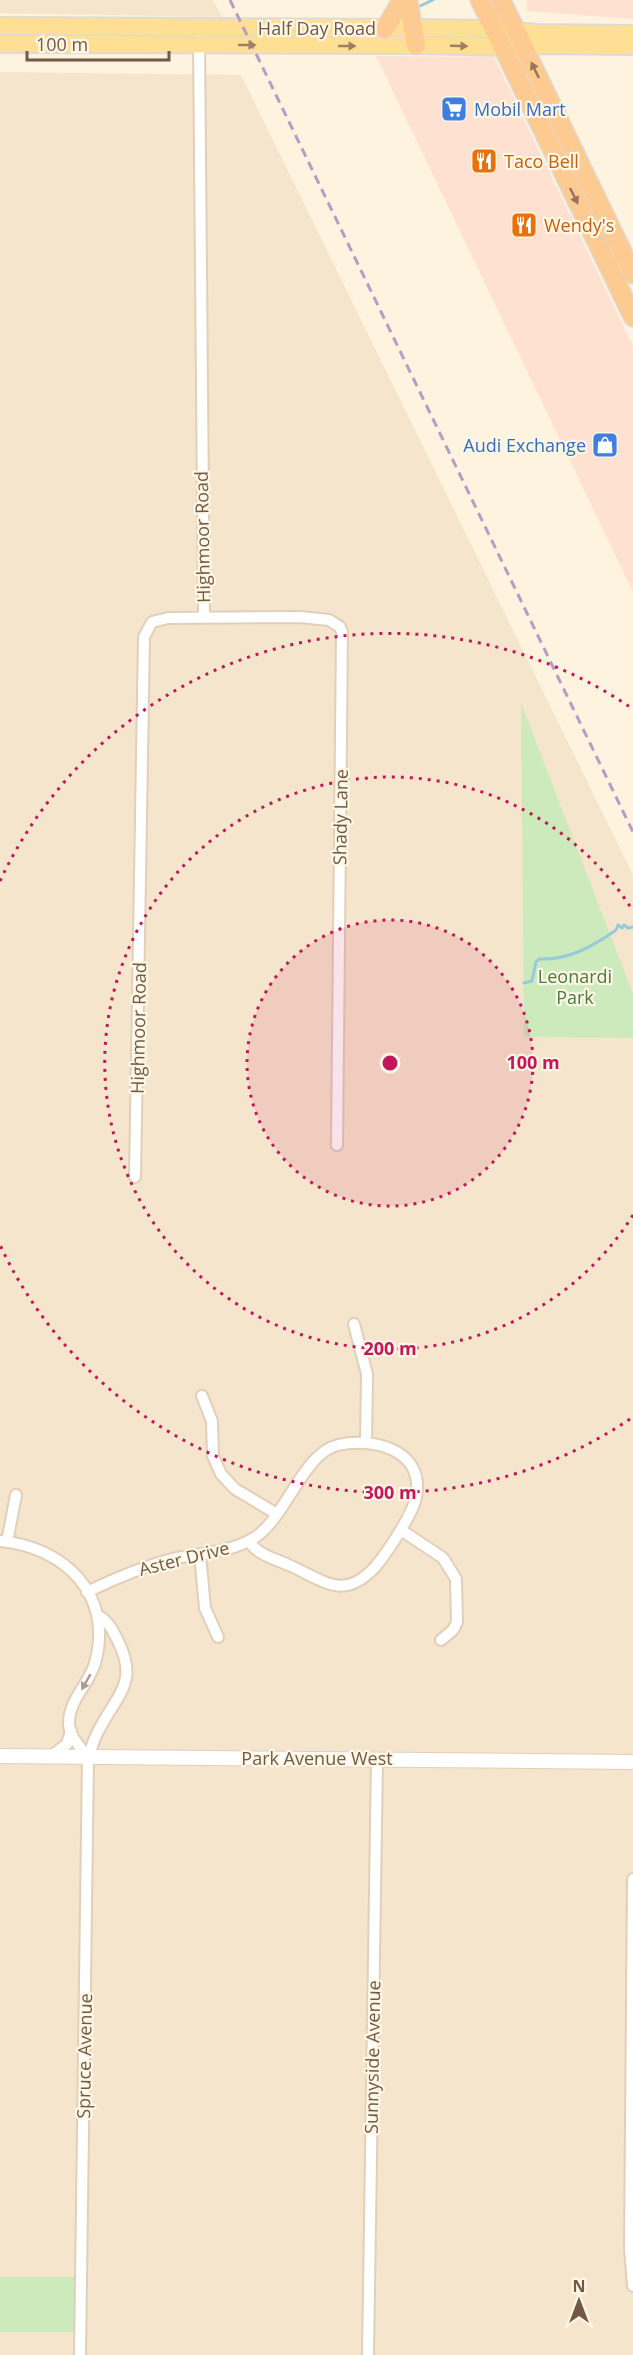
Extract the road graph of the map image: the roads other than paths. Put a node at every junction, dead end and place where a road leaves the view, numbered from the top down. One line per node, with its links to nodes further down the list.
1 (402, 0): 7 (highway)
2 (408, 0): 10 (highway)
3 (480, 0): 8 (highway)
4 (501, 0): 11 (highway)
5 (0, 26): 6 (main road, Half Day Road)
6 (200, 27): 7 (main road, Half Day Road); 13 (street, Highmoor Road)
7 (385, 28): 10 (main road, Half Day Road)
8 (494, 29): 10 (main road, Half Day Road); 11 (main road, Half Day Road); 15 (highway)
9 (633, 34): 11 (main road, Half Day Road)
10 (414, 36): 13 (main road, Half Day Road, one-way to 10); 15 (main road, Half Day Road, one-way to 15)
11 (520, 38): 14 (main road, Half Day Road); 15 (main road, Half Day Road); 16 (highway, one-way to 11)
12 (0, 44): 13 (main road, Half Day Road)
13 (200, 45): 18 (street, Highmoor Road)
14 (633, 46)
15 (503, 48): 17 (highway, one-way to 17)
16 (633, 274)
17 (633, 317)
18 (204, 616): 19 (street, Shady Lane); 20 (street, Highmoor Road)
19 (337, 1145)
20 (135, 1177)
21 (354, 1323): 23 (street)
22 (202, 1396): 25 (street)
23 (366, 1443): 25 (street, Aster Drive); 26 (street, Aster Drive)
24 (16, 1495): 28 (street)
25 (277, 1514): 27 (street, Aster Drive)
26 (401, 1530): 27 (street, Aster Drive); 33 (street)
27 (249, 1541): 29 (street, Aster Drive)
28 (4, 1542): 30 (street)
29 (200, 1554): 30 (street, Aster Drive); 32 (street)
30 (87, 1592): 31 (street)
31 (99, 1616): 34 (street); 35 (street)
32 (218, 1637)
33 (441, 1640)
34 (119, 1643): 35 (street); 39 (street)
35 (99, 1647): 36 (street, one-way to 36)
36 (71, 1731): 38 (street); 39 (street)
37 (0, 1756): 38 (street, Park Avenue West)
38 (51, 1756): 39 (street, Park Avenue West)
39 (88, 1757): 40 (street, Park Avenue West); 46 (street, Spruce Avenue)
40 (377, 1759): 41 (street, Park Avenue West); 47 (street, Sunnyside Avenue)
41 (633, 1762)
42 (633, 1879): 43 (street)
43 (633, 1912): 44 (street)
44 (632, 2074): 45 (street)
45 (633, 2286)
46 (80, 2355)
47 (368, 2355)

